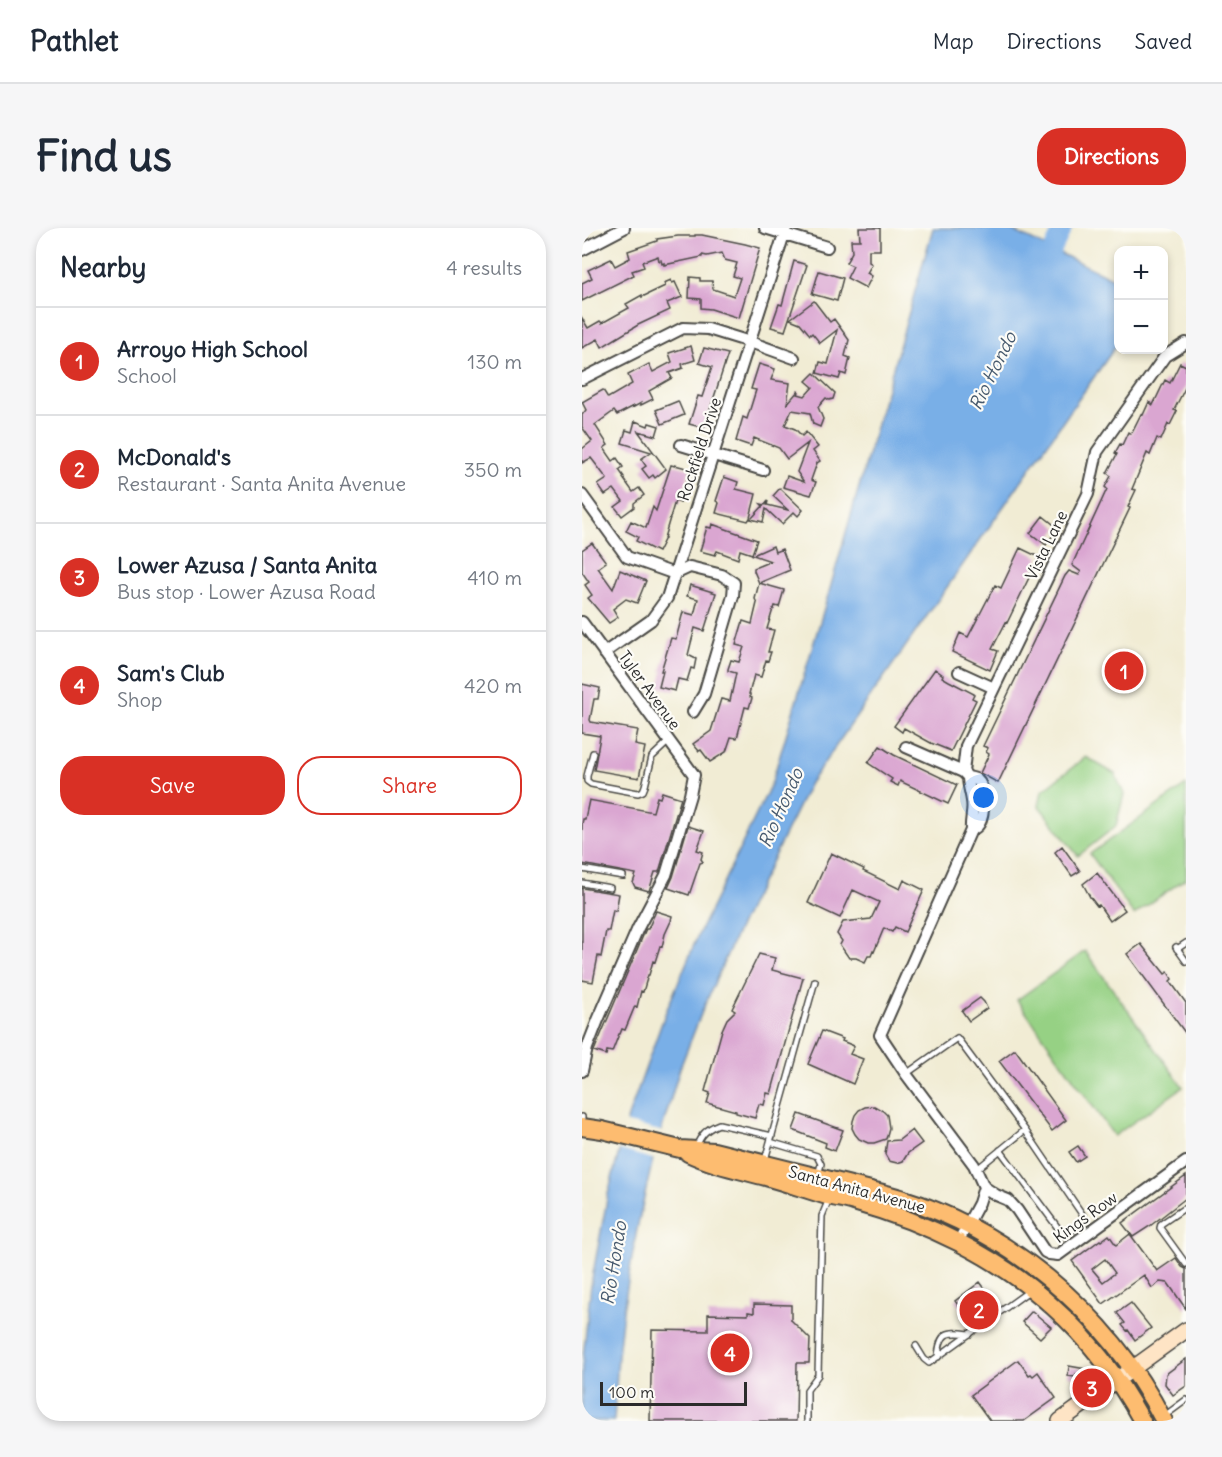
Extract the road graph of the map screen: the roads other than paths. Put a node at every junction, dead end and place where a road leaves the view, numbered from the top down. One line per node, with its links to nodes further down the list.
1 (624, 228): 5 (street)
2 (765, 228): 3 (street)
3 (785, 231): 4 (street); 6 (street, Rockfield Drive)
4 (827, 247)
5 (582, 250)
6 (750, 342): 8 (street); 9 (street); 11 (street, Rockfield Drive)
7 (1186, 343): 18 (street, Vista Lane)
8 (794, 358)
9 (582, 380)
10 (681, 444): 11 (street)
11 (713, 454): 12 (street); 14 (street, Rockfield Drive)
12 (763, 470)
13 (582, 495): 14 (street)
14 (675, 574): 16 (street, Rockfield Drive); 19 (street)
15 (582, 622): 16 (street, Tyler Avenue)
16 (604, 653): 20 (street, Tyler Avenue)
17 (959, 672): 18 (street)
18 (994, 688): 23 (street, Vista Lane)
19 (693, 712)
20 (669, 741): 22 (lane); 31 (street, Tyler Avenue)
21 (906, 747): 23 (street)
22 (593, 753)
23 (966, 774): 32 (street)
24 (582, 869): 25 (lane)
25 (623, 876)
26 (582, 883): 27 (lane)
27 (610, 888)
28 (1186, 943): 29 (lane)
29 (1186, 961)
30 (815, 981): 37 (lane)
31 (582, 1071)
32 (906, 1074): 36 (lane); 42 (street)
33 (582, 1117): 35 (main road, Santa Anita Avenue)
34 (582, 1127): 35 (main road, Santa Anita Avenue)
35 (602, 1130): 39 (main road, Santa Anita Avenue)
36 (1025, 1130): 38 (lane); 48 (lane)
37 (771, 1139): 39 (lane); 41 (lane); 43 (lane)
38 (1000, 1150): 42 (lane); 51 (lane)
39 (689, 1151): 41 (main road, Santa Anita Avenue)
40 (1186, 1162): 50 (street, Kings Row)
41 (761, 1170): 43 (main road, Santa Anita Avenue); 46 (main road, Santa Anita Avenue)
42 (976, 1170): 44 (street)
43 (818, 1176): 45 (main road, Santa Anita Avenue)
44 (984, 1187): 49 (street); 51 (street, Kings Row)
45 (883, 1193): 46 (main road); 49 (main road, Santa Anita Avenue)
46 (830, 1197): 52 (main road, Santa Anita Avenue); 63 (lane)
47 (1186, 1209): 53 (lane)
48 (1086, 1220): 50 (lane); 51 (lane)
49 (968, 1226): 52 (street); 59 (main road, Santa Anita Avenue)
50 (1096, 1227): 51 (street, Kings Row)
51 (1067, 1241)
52 (958, 1242): 54 (main road, Santa Anita Avenue)
53 (1186, 1264)
54 (1032, 1289): 56 (lane); 60 (main road, Santa Anita Avenue)
55 (1186, 1330): 59 (main road)
56 (970, 1334): 58 (lane); 58 (lane)
57 (916, 1346): 58 (lane)
58 (938, 1357)
59 (1132, 1370): 60 (main road); 62 (main road, Santa Anita Avenue)
60 (1117, 1379): 64 (main road); 65 (main road, Santa Anita Avenue)
61 (1186, 1400): 62 (lane)
62 (1163, 1419)
63 (807, 1421)
64 (1060, 1421)
65 (1142, 1421)

